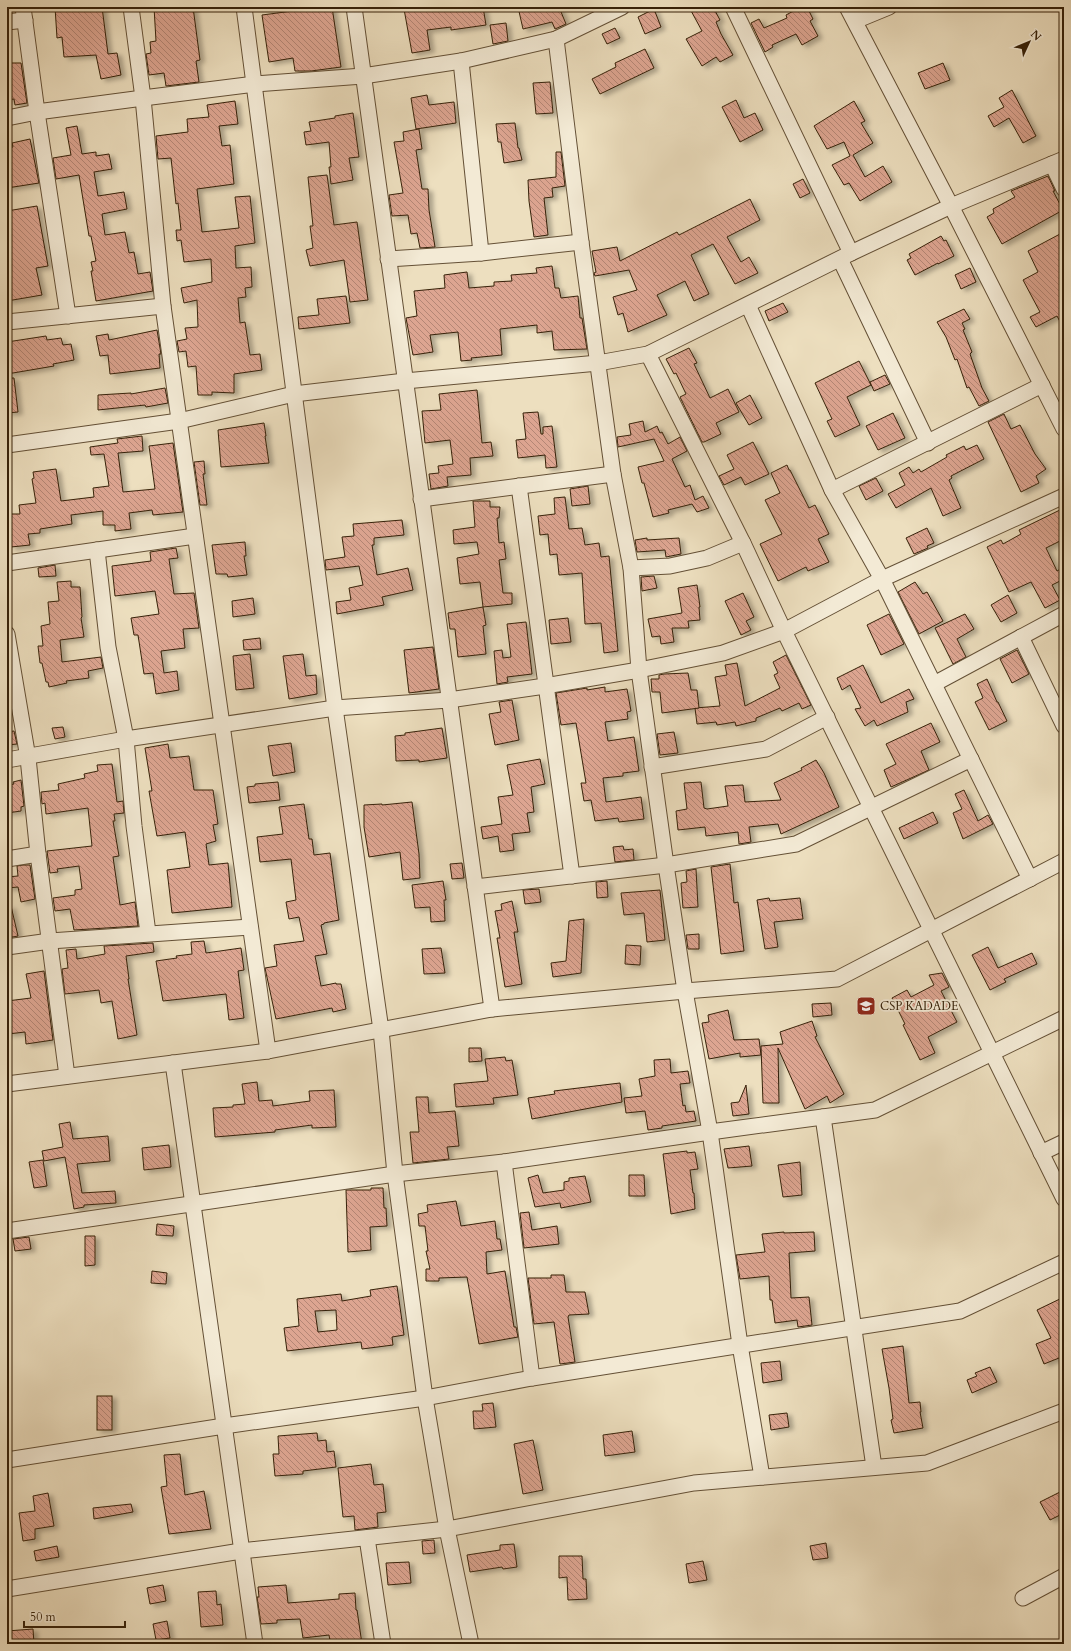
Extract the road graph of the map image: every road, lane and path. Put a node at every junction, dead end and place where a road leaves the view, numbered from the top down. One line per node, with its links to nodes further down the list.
1 (131, 7): 16 (street)
2 (244, 7): 15 (street)
3 (354, 7): 14 (street)
4 (622, 7): 8 (street)
5 (733, 7): 24 (street)
6 (847, 7): 10 (street)
7 (889, 7): 10 (street)
8 (603, 11): 12 (street)
9 (24, 14): 11 (street); 17 (street)
10 (855, 21): 21 (street)
11 (7, 22)
12 (556, 39): 13 (street); 22 (street)
13 (461, 61): 14 (street); 23 (street)
14 (363, 76): 15 (street); 25 (street)
15 (255, 84): 16 (street); 34 (street)
16 (143, 98): 17 (street); 27 (street)
17 (37, 112): 18 (street); 28 (street)
18 (7, 118)
19 (1058, 161): 20 (street); 21 (street)
20 (1064, 189)
21 (951, 206): 24 (street); 33 (street)
22 (581, 242): 23 (street); 31 (street)
23 (481, 253): 25 (street)
24 (845, 256): 26 (street); 37 (street)
25 (388, 259): 32 (street)
26 (748, 305): 30 (street); 41 (street)
27 (163, 306): 28 (street); 35 (street)
28 (68, 316): 29 (street)
29 (7, 322)
30 (648, 354): 31 (street); 45 (street)
31 (598, 363): 32 (street); 39 (street)
32 (405, 381): 34 (street); 43 (street)
33 (1042, 385): 36 (street); 37 (street)
34 (294, 394): 35 (street); 59 (street)
35 (179, 421): 38 (street); 44 (street)
36 (1064, 430)
37 (928, 443): 41 (street)
38 (7, 445)
39 (613, 474): 40 (street); 48 (street)
40 (518, 486): 43 (street); 57 (street)
41 (832, 490): 49 (street)
42 (1064, 496): 49 (street)
43 (421, 499): 58 (street)
44 (195, 536): 46 (street); 61 (street)
45 (743, 543): 48 (street); 51 (street)
46 (97, 550): 47 (street); 63 (street)
47 (7, 563)
48 (631, 568): 55 (street)
49 (882, 579): 51 (street); 56 (street)
50 (1064, 614): 53 (street)
51 (784, 631): 55 (street); 60 (street)
52 (7, 634): 54 (street)
53 (1021, 637): 56 (street); 62 (street)
54 (10, 664): 64 (street)
55 (639, 670): 57 (street); 67 (street)
56 (934, 684): 65 (street)
57 (545, 686): 58 (street); 73 (street)
58 (449, 700): 59 (street); 75 (street)
59 (335, 708): 61 (street); 84 (street)
60 (827, 717): 67 (street); 68 (street)
61 (222, 724): 63 (street); 76 (street)
62 (1064, 726)
63 (126, 739): 64 (street); 78 (street)
64 (28, 758): 66 (street); 69 (street)
65 (971, 759): 68 (street); 74 (street)
66 (7, 760)
67 (652, 767): 72 (street)
68 (872, 807): 72 (street); 77 (street)
69 (38, 854): 70 (street); 79 (street)
70 (7, 859)
71 (1064, 861): 74 (street)
72 (666, 865): 73 (street); 81 (street)
73 (572, 876): 75 (street)
74 (1030, 879): 77 (street)
75 (475, 887): 82 (street)
76 (250, 927): 78 (street); 85 (street)
77 (932, 930): 81 (street); 86 (street)
78 (148, 934): 79 (street)
79 (50, 941): 80 (street); 88 (street)
80 (7, 947)
81 (685, 991): 82 (street); 91 (street)
82 (492, 1009): 84 (street)
83 (1064, 1018): 86 (street)
84 (381, 1030): 85 (street); 95 (street)
85 (268, 1051): 87 (street)
86 (992, 1053): 90 (street); 93 (street)
87 (173, 1063): 88 (street); 97 (street)
88 (68, 1076): 89 (street)
89 (7, 1084)
90 (823, 1117): 91 (street); 100 (street)
91 (710, 1132): 94 (street); 101 (street)
92 (1064, 1142): 93 (street)
93 (1041, 1153): 96 (street)
94 (504, 1162): 95 (street); 102 (street)
95 (396, 1174): 97 (street); 103 (street)
96 (1064, 1199)
97 (193, 1205): 98 (street); 105 (street)
98 (7, 1231)
99 (1064, 1262): 100 (street)
100 (854, 1328): 101 (street); 107 (street)
101 (740, 1345): 102 (street); 108 (street)
102 (532, 1378): 103 (street)
103 (425, 1398): 105 (street); 109 (street)
104 (1064, 1411): 107 (street)
105 (224, 1426): 106 (street); 111 (street)
106 (7, 1460)
107 (874, 1467): 108 (street)
108 (762, 1477): 109 (street)
109 (447, 1529): 110 (street); 117 (street)
110 (367, 1538): 111 (street); 116 (street)
111 (241, 1551): 113 (street); 115 (street)
112 (1064, 1576): 114 (street)
113 (7, 1589)
114 (1023, 1598)
115 (255, 1644)
116 (383, 1644)
117 (470, 1644)

